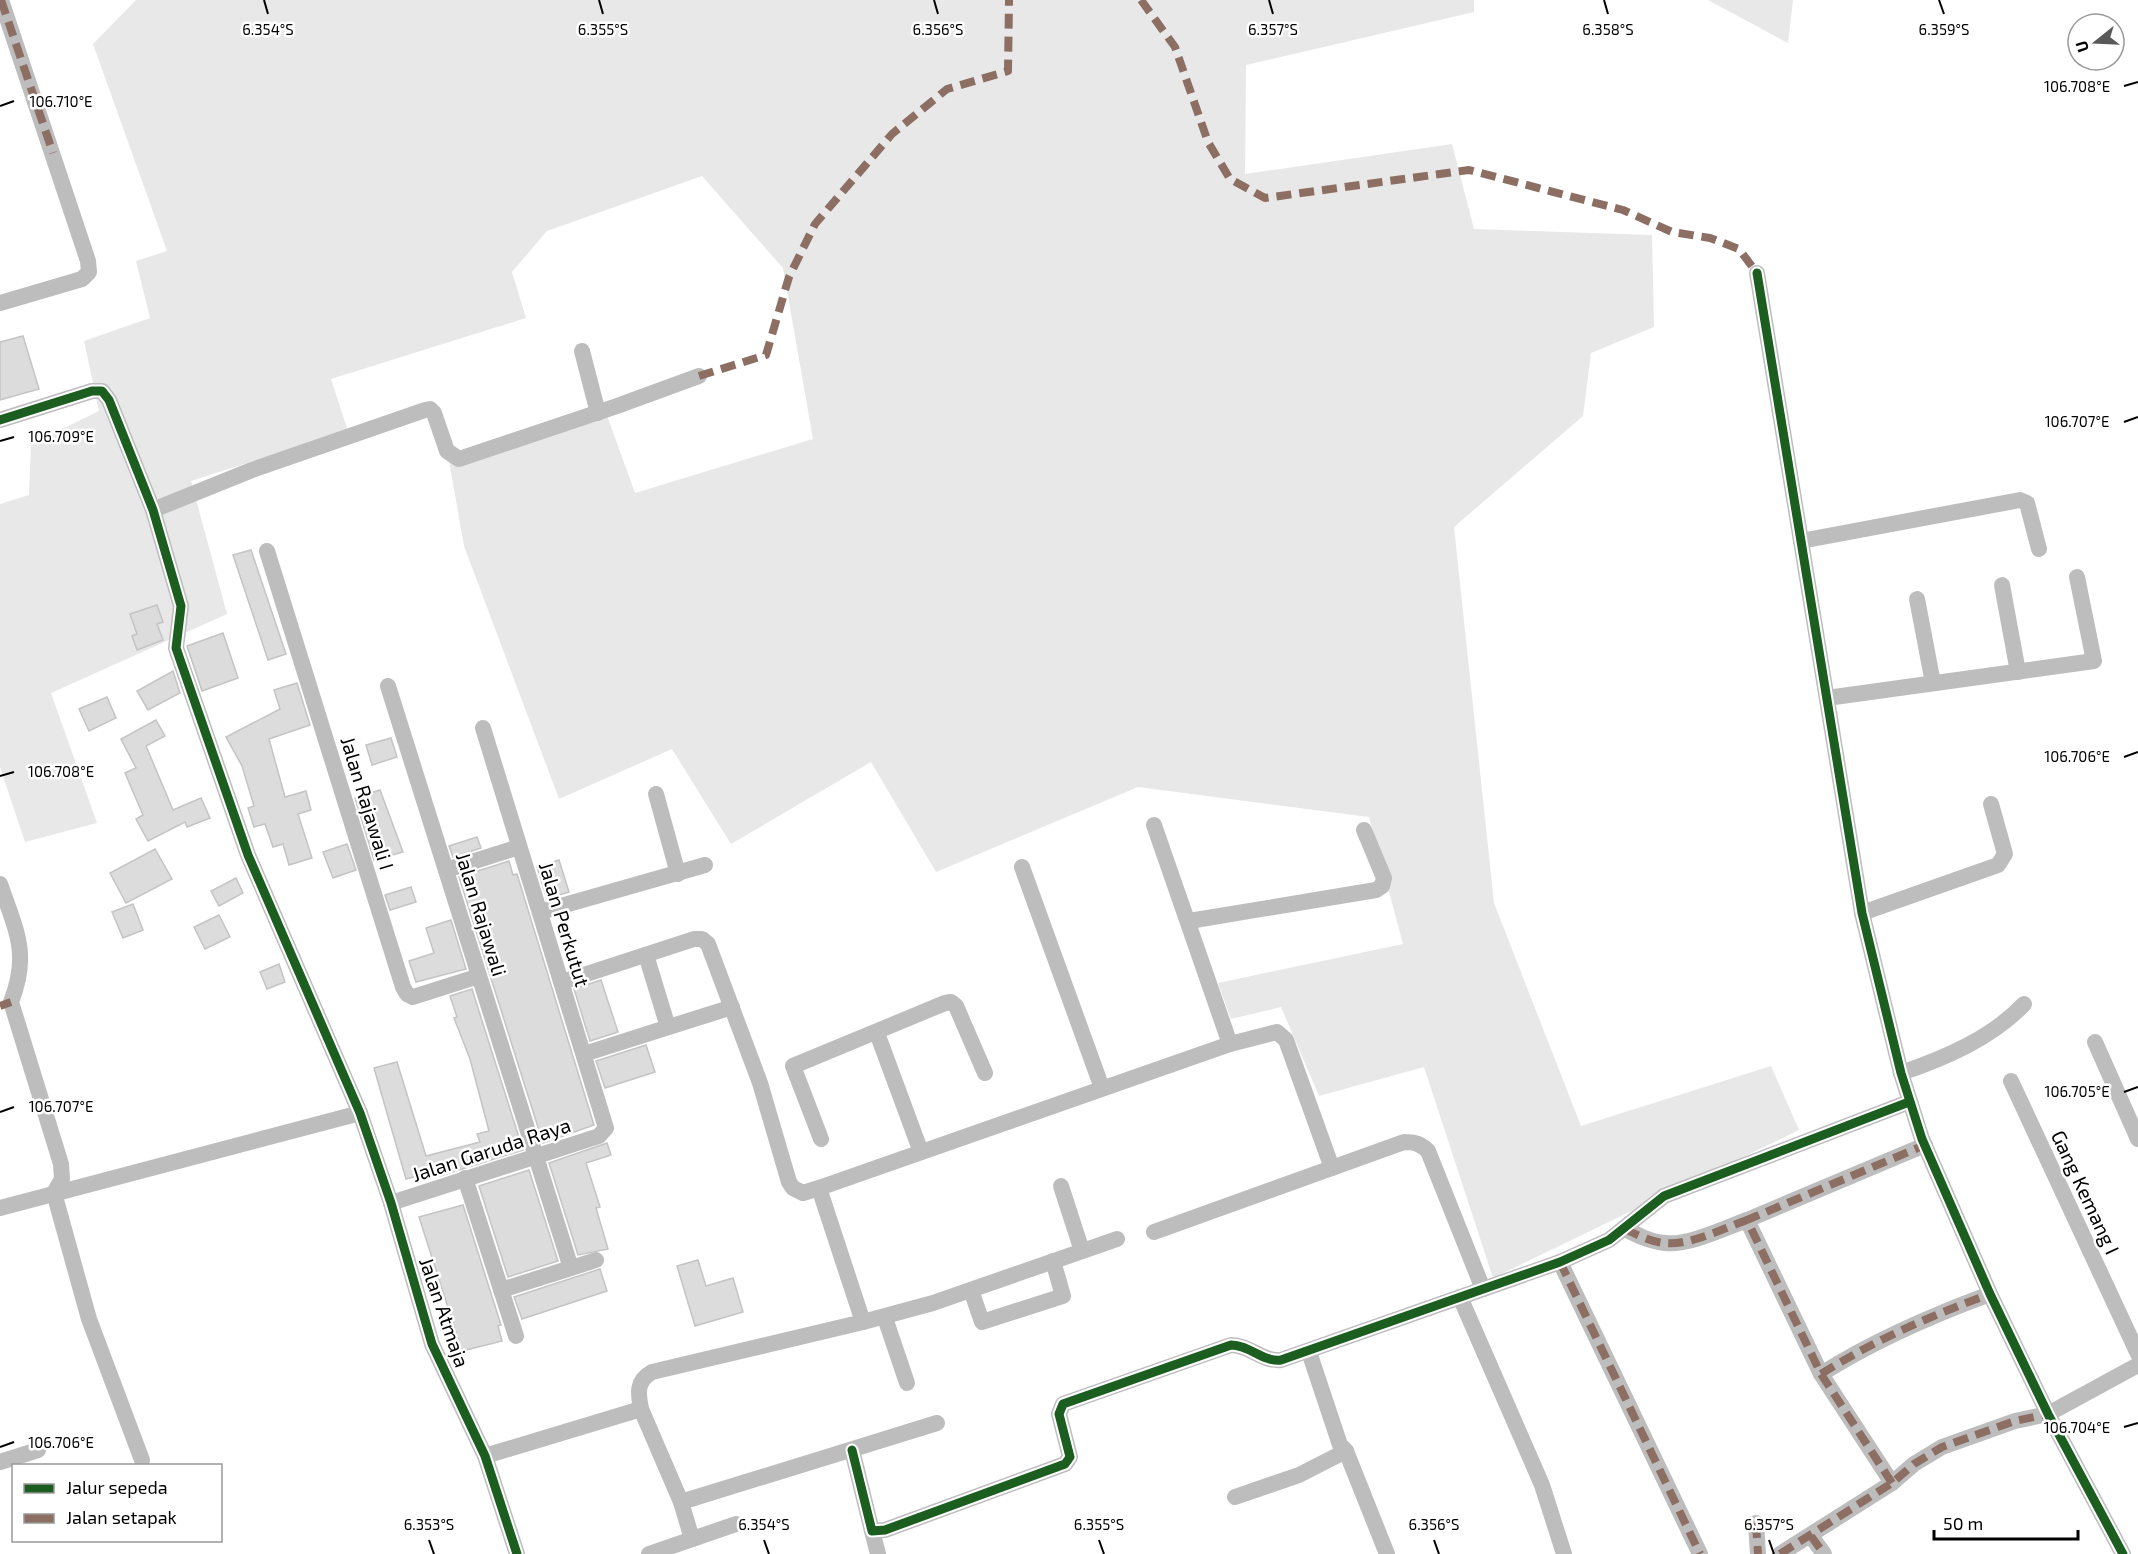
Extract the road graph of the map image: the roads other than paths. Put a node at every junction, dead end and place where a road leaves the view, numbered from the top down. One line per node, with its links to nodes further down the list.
1 (1, 0): 3 (street)
2 (1757, 273): 9 (street)
3 (0, 303)
4 (582, 351): 6 (street)
5 (699, 375): 6 (street)
6 (598, 412): 8 (street)
7 (0, 420): 8 (street, Jalan Atmaja)
8 (153, 510): 49 (street, Jalan Atmaja)
9 (1801, 541): 10 (street); 18 (street)
10 (2039, 549)
11 (267, 551): 34 (street, Jalan Rajawali I)
12 (2077, 577): 15 (street)
13 (2002, 585): 15 (street)
14 (1917, 599): 16 (street)
15 (2018, 672): 16 (street)
16 (1933, 683): 18 (street)
17 (388, 686): 27 (street, Jalan Rajawali)
18 (1827, 698): 31 (street)
19 (483, 728): 24 (street, Jalan Perkutut)
20 (656, 794): 28 (street)
21 (1991, 804): 31 (street)
22 (1154, 825): 32 (street)
23 (1364, 830): 32 (street)
24 (519, 847): 27 (street); 30 (street, Jalan Perkutut)
25 (705, 865): 28 (street)
26 (1022, 867): 47 (street)
27 (446, 870): 34 (street, Jalan Rajawali)
28 (678, 874): 30 (street)
29 (0, 884): 36 (street)
30 (540, 912): 35 (street, Jalan Perkutut)
31 (1862, 913): 45 (street)
32 (1189, 921): 42 (street)
33 (645, 955): 35 (street); 38 (street); 39 (street)
34 (479, 976): 55 (street, Jalan Rajawali)
35 (562, 982): 43 (street, Jalan Perkutut)
36 (5, 1004): 60 (street)
37 (2024, 1004): 45 (street)
38 (732, 1007): 39 (street); 59 (street)
39 (668, 1027): 43 (street)
40 (877, 1033): 44 (street); 51 (street); 54 (street)
41 (2095, 1042): 52 (street)
42 (1230, 1044): 47 (street); 56 (street)
43 (584, 1054): 50 (street, Jalan Perkutut)
44 (985, 1073)
45 (1901, 1073): 48 (street)
46 (2012, 1081): 81 (street, Gang Kemang I)
47 (1102, 1088): 54 (street)
48 (1909, 1102): 53 (street); 64 (street)
49 (360, 1113): 60 (street); 61 (street, Jalan Atmaja)
50 (603, 1132): 55 (street, Jalan Garuda Raya)
51 (822, 1139)
52 (2138, 1139)
53 (1925, 1145): 63 (street); 75 (street)
54 (921, 1152): 59 (street)
55 (535, 1155): 57 (street, Jalan Garuda Raya); 71 (street, Jalan Rajawali)
56 (1332, 1168): 65 (street); 72 (street)
57 (465, 1178): 61 (street, Jalan Garuda Raya); 73 (street)
58 (1061, 1186): 67 (street)
59 (819, 1188): 78 (street)
60 (54, 1193): 62 (street); 92 (street)
61 (391, 1203): 91 (street, Jalan Atmaja)
62 (0, 1208)
63 (1747, 1220): 64 (street); 83 (street)
64 (1625, 1229): 70 (street)
65 (1154, 1232)
66 (1117, 1239): 67 (street)
67 (1082, 1251): 69 (street)
68 (596, 1260): 71 (street)
69 (1053, 1261): 74 (street); 74 (street)
70 (1560, 1262): 72 (street); 107 (street)
71 (571, 1268): 73 (street)
72 (1483, 1289): 76 (street)
73 (501, 1290): 79 (street)
74 (971, 1290): 77 (street)
75 (1990, 1294): 83 (street); 86 (street)
76 (1460, 1298): 80 (street); 106 (street)
77 (885, 1318): 78 (street); 84 (street)
78 (862, 1323): 85 (street)
79 (516, 1336)
80 (1309, 1352): 90 (street); 99 (street)
81 (2138, 1354)
82 (2138, 1365): 86 (street)
83 (1821, 1374): 94 (street)
84 (907, 1383)
85 (641, 1409): 91 (street); 96 (street)
86 (2048, 1414): 94 (street); 111 (street)
87 (937, 1423): 89 (street)
88 (38, 1450): 93 (street)
89 (852, 1450): 96 (street); 99 (street)
90 (1346, 1451): 95 (street); 105 (street)
91 (485, 1456): 102 (street, Jalan Atmaja)
92 (142, 1460)
93 (0, 1462)
94 (1892, 1483): 100 (street)
95 (1235, 1497)
96 (681, 1502): 101 (street)
97 (1756, 1523): 108 (street)
98 (736, 1524): 101 (street)
99 (873, 1532): 104 (street)
100 (1811, 1536): 109 (street); 110 (street)
101 (692, 1539): 103 (street)
102 (517, 1554)
103 (649, 1554)
104 (878, 1554)
105 (1387, 1554)
106 (1564, 1554)
107 (1700, 1554)
108 (1758, 1554)
109 (1780, 1554)
110 (1824, 1554)
111 (2123, 1554)

